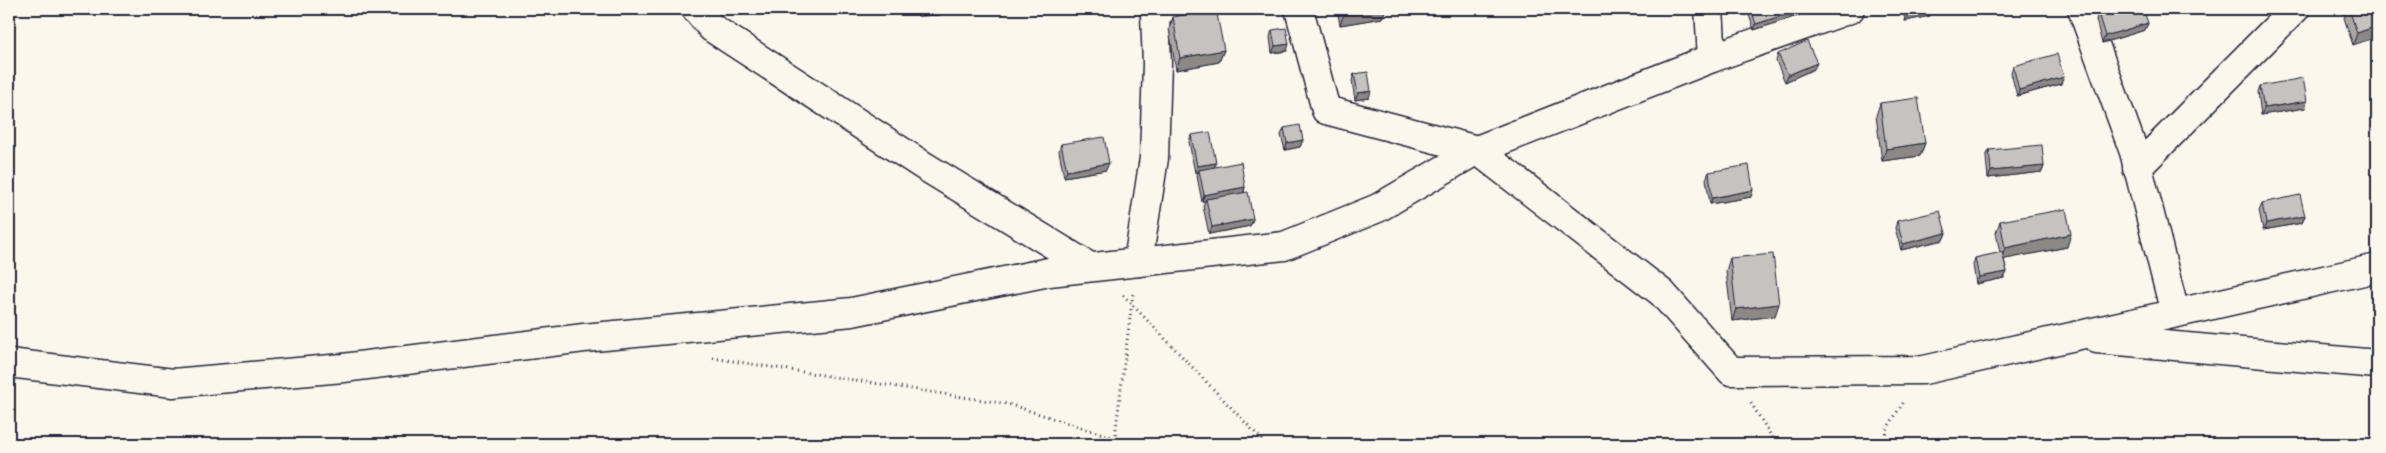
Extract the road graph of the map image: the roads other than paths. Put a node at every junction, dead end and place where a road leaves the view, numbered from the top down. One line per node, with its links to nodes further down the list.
1 (696, 9): 12 (street)
2 (1163, 9): 11 (street)
3 (1299, 9): 9 (street)
4 (1709, 9): 8 (street)
5 (1850, 9): 8 (street)
6 (2082, 9): 10 (street)
7 (2295, 9): 10 (street)
8 (1712, 58): 9 (street)
9 (1477, 150): 11 (street); 15 (street)
10 (2137, 168): 14 (street)
11 (1138, 262): 12 (street)
12 (1090, 267): 16 (street)
13 (2377, 268): 14 (street)
14 (2175, 314): 15 (street)
15 (2073, 336): 17 (street)
16 (9, 363)
17 (2377, 364)

